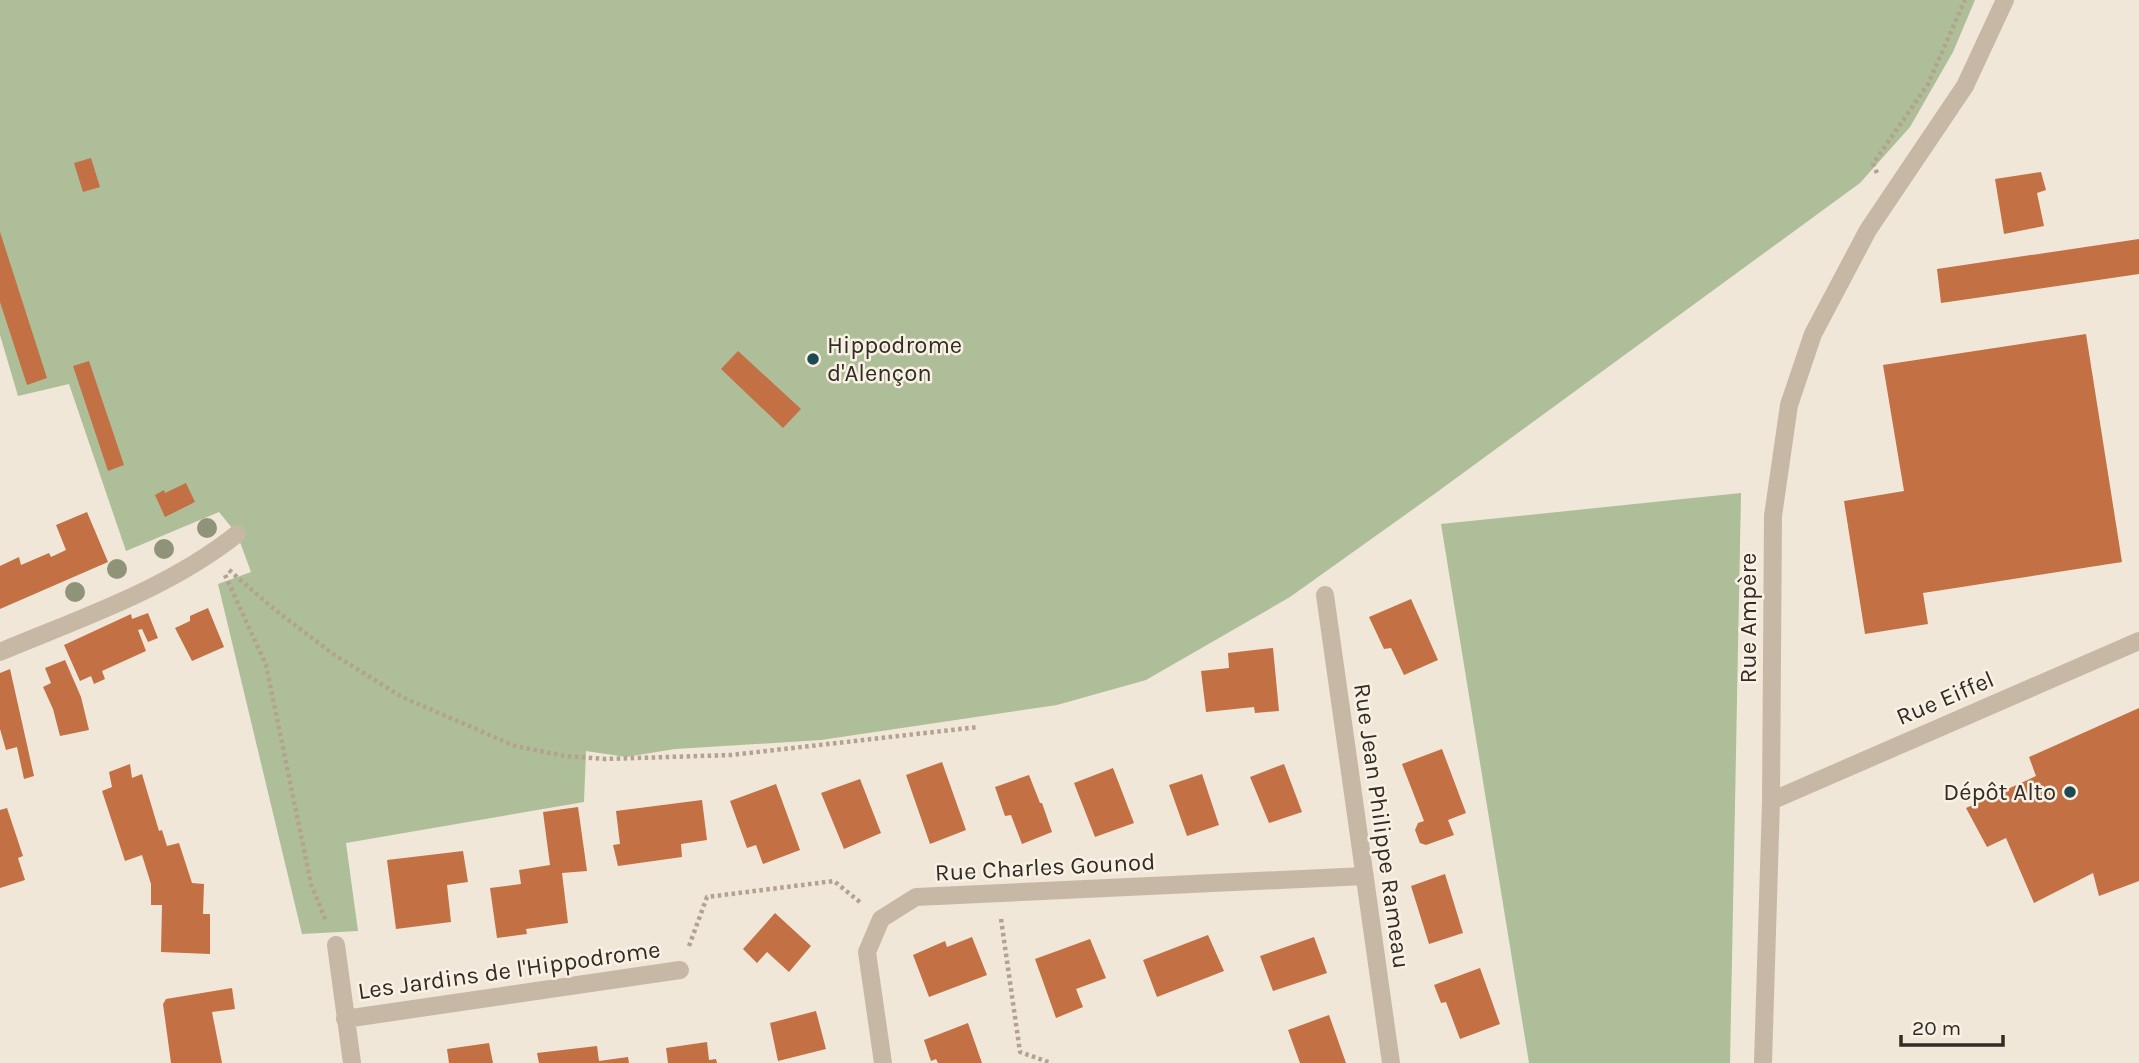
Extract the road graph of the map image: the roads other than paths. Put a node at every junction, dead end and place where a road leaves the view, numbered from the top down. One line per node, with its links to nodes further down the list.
1 (2005, 0): 6 (street, Rue Ampère)
2 (237, 534): 5 (street)
3 (1325, 595): 7 (street, Rue Jean Philippe Rameau)
4 (2139, 641): 6 (street, Rue Eiffel)
5 (0, 652)
6 (1771, 801): 14 (street, Rue Ampère)
7 (1365, 876): 12 (street, Rue Charles Gounod); 13 (street, Rue Jean Philippe Rameau)
8 (335, 945): 10 (street, Les Jardins de l'Hippodrome)
9 (680, 970): 10 (street, Les Jardins de l'Hippodrome)
10 (345, 1019): 11 (street, Les Jardins de l'Hippodrome)
11 (352, 1063)
12 (883, 1063)
13 (1391, 1063)
14 (1763, 1063)

